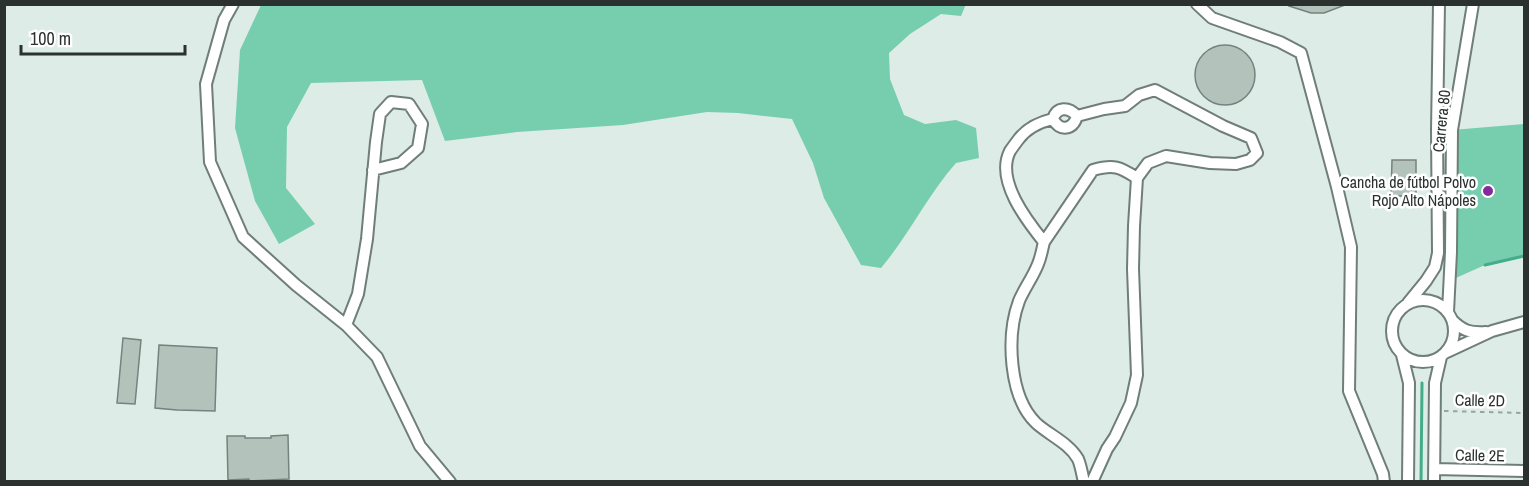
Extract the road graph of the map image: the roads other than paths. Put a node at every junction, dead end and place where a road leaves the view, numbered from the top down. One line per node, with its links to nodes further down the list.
1 (233, 4): 13 (street)
2 (1197, 4): 22 (street)
3 (1439, 4): 10 (street, Carrera 80)
4 (1473, 5): 11 (street, Carrera 80)
5 (1077, 116): 6 (street); 6 (street); 8 (street)
6 (1053, 119): 9 (street)
7 (373, 170): 7 (street); 13 (street)
8 (1137, 178): 9 (street); 21 (street)
9 (1044, 242): 20 (street)
10 (1408, 303): 11 (street); 15 (street, Carrera 80)
11 (1450, 316): 14 (street); 16 (street, Carrera 80)
12 (1524, 322): 14 (street)
13 (346, 325): 19 (street)
14 (1492, 332): 16 (street)
15 (1402, 355): 16 (street); 23 (street, Carrera 80)
16 (1444, 355): 17 (street, Carrera 80)
17 (1434, 470): 18 (street, Calle 2E); 24 (street, Carrera 80)
18 (1524, 471)
19 (450, 482)
20 (1084, 482)
21 (1092, 482)
22 (1384, 482)
23 (1408, 482)
24 (1434, 482)

